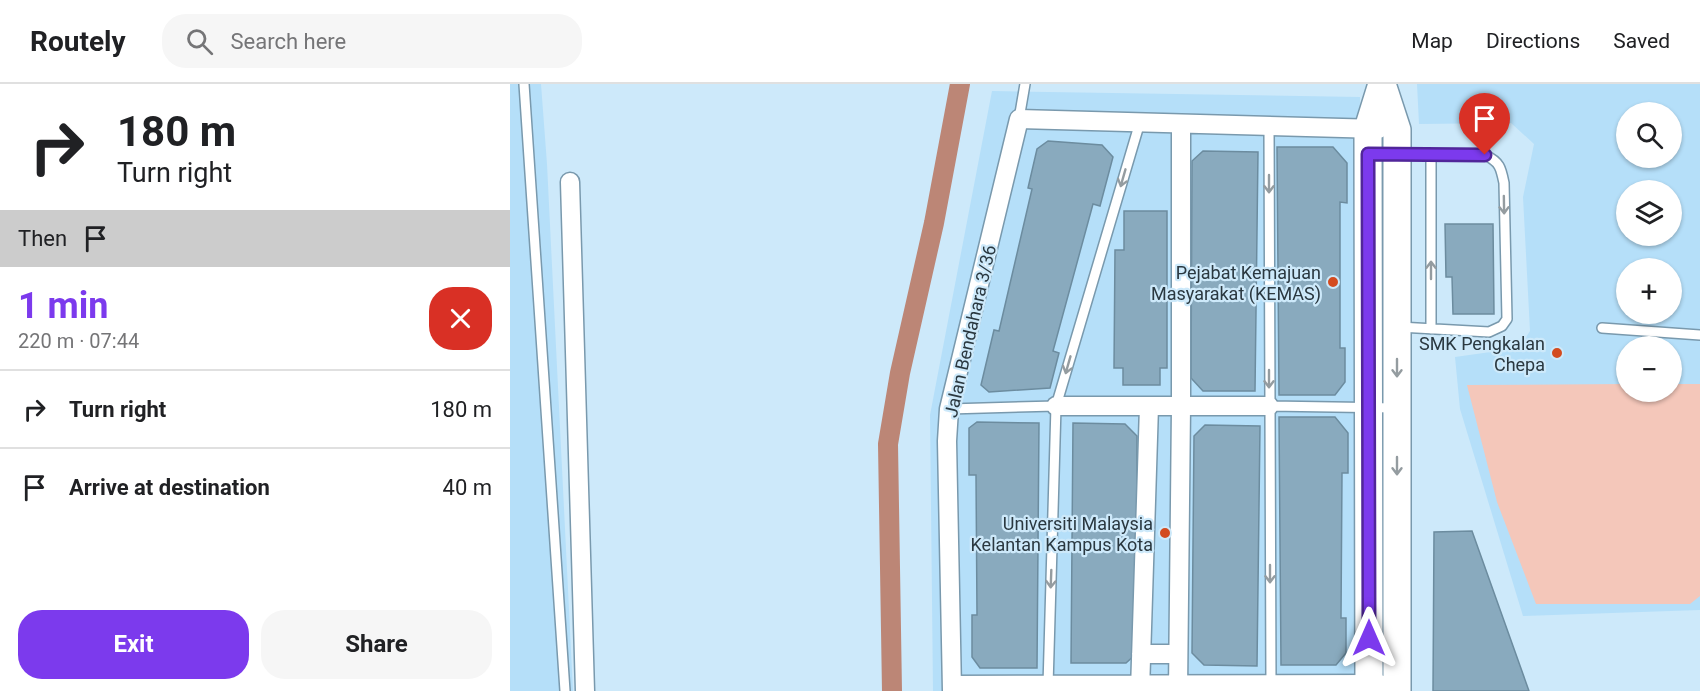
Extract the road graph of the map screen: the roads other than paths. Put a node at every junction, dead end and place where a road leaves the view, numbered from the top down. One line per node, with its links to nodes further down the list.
1 (524, 84): 32 (lane)
2 (1026, 84): 4 (lane)
3 (1382, 84): 8 (street); 9 (street)
4 (1019, 119): 5 (street); 22 (street, Jalan Bendahara 3/36)
5 (1140, 122): 6 (street); 16 (lane, one-way to 16)
6 (1181, 124): 7 (street); 19 (street)
7 (1269, 126): 8 (street); 18 (lane, one-way to 18)
8 (1368, 141): 9 (street); 9 (lane); 20 (street)
9 (1397, 142): 10 (lane); 12 (street)
10 (1431, 154): 14 (lane, one-way to 10); 14 (lane, one-way to 14)
11 (570, 182): 33 (street)
12 (1396, 327): 14 (lane); 21 (street, one-way to 21)
13 (1602, 328): 15 (lane)
14 (1431, 329)
15 (1700, 335)
16 (1056, 406): 17 (street); 22 (lane); 26 (lane, one-way to 26)
17 (1149, 406): 19 (street); 23 (street)
18 (1269, 406): 19 (street); 20 (lane); 29 (lane, one-way to 29)
19 (1181, 407): 24 (street)
20 (1369, 407): 21 (lane); 30 (street)
21 (1396, 408): 31 (street, one-way to 31)
22 (949, 409): 25 (street, Jalan Bendahara 3/36)
23 (1141, 654): 24 (street); 27 (street)
24 (1178, 654): 28 (street)
25 (952, 688): 26 (street)
26 (1048, 688): 27 (street)
27 (1140, 688): 28 (street)
28 (1178, 688): 29 (street)
29 (1271, 688): 30 (street)
30 (1369, 688): 31 (street)
31 (1397, 688)
32 (565, 691)
33 (585, 691)

